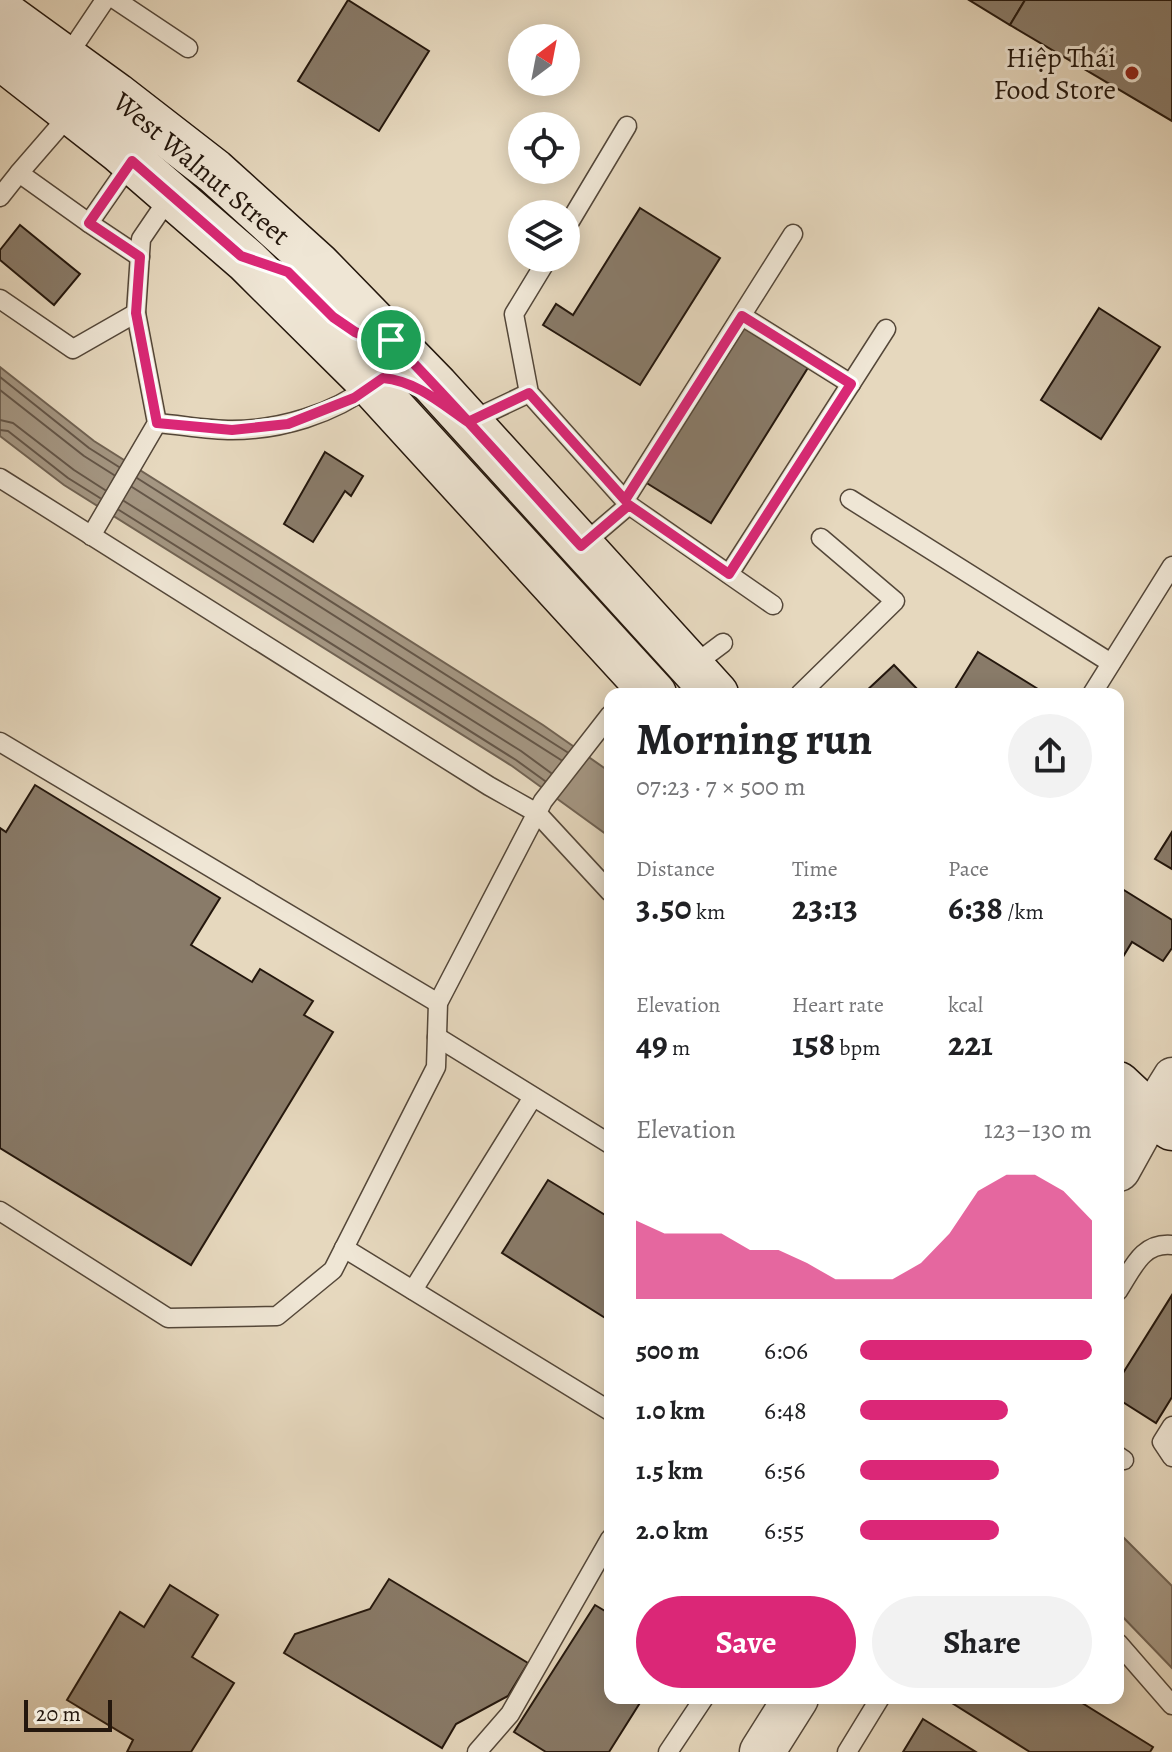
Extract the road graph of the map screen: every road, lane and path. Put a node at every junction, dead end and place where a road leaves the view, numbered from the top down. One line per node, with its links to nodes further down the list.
1 (105, 0): 5 (lane)
2 (116, 0): 4 (lane)
3 (4, 33): 5 (main road, West Walnut Street); 6 (main road, West Walnut Street)
4 (188, 48)
5 (66, 58): 22 (main road, West Walnut Street)
6 (72, 113): 8 (main road, West Walnut Street); 9 (lane)
7 (627, 126): 12 (lane)
8 (132, 161): 10 (main road, West Walnut Street); 13 (lane)
9 (19, 173): 11 (lane); 13 (lane)
10 (171, 195): 15 (main road, West Walnut Street); 16 (lane)
11 (0, 197)
12 (580, 205)
13 (89, 223): 16 (lane)
14 (793, 234): 20 (lane)
15 (241, 256): 22 (main road); 24 (main road, West Walnut Street)
16 (140, 257): 19 (lane)
17 (540, 272): 25 (lane)
18 (0, 299): 19 (lane)
19 (136, 313): 27 (lane)
20 (742, 316): 23 (lane); 30 (lane)
21 (886, 329): 23 (lane)
22 (391, 340): 26 (main road, West Walnut Street)
23 (851, 384): 35 (lane)
24 (371, 385): 26 (main road); 27 (lane); 38 (main road, West Walnut Street)
25 (529, 393): 26 (lane); 30 (lane)
26 (468, 422): 33 (main road, West Walnut Street)
27 (157, 423): 31 (lane)
28 (0, 478): 31 (lane)
29 (850, 499): 37 (lane)
30 (627, 502): 33 (lane); 35 (lane)
31 (94, 530): 43 (lane)
32 (821, 538): 39 (lane)
33 (581, 546): 38 (main road, West Walnut Street)
34 (1171, 569): 37 (lane)
35 (729, 574): 36 (lane)
36 (773, 605)
37 (1111, 663): 40 (lane)
38 (677, 681)
39 (806, 688)
40 (1096, 688)
41 (604, 721): 43 (lane)
42 (0, 742): 45 (lane)
43 (540, 807): 44 (lane); 45 (lane)
44 (604, 885)
45 (438, 1003): 46 (lane)
46 (437, 1037): 48 (lane); 54 (lane)
47 (1172, 1076): 49 (street)
48 (533, 1097): 50 (lane); 56 (lane)
49 (1139, 1107): 51 (main road)
50 (604, 1140)
51 (1124, 1151)
52 (0, 1211): 54 (lane)
53 (1172, 1245): 55 (lane)
54 (344, 1248): 56 (lane)
55 (1124, 1282)
56 (413, 1290): 57 (lane)
57 (604, 1407)
58 (1172, 1426): 59 (lane)
59 (1172, 1457)
60 (604, 1550): 66 (lane)
61 (1124, 1650): 65 (lane)
62 (700, 1704): 67 (lane)
63 (876, 1704): 69 (lane)
64 (787, 1705): 68 (main road)
65 (1172, 1705)
66 (477, 1752)
67 (668, 1752)
68 (762, 1752)
69 (847, 1752)

